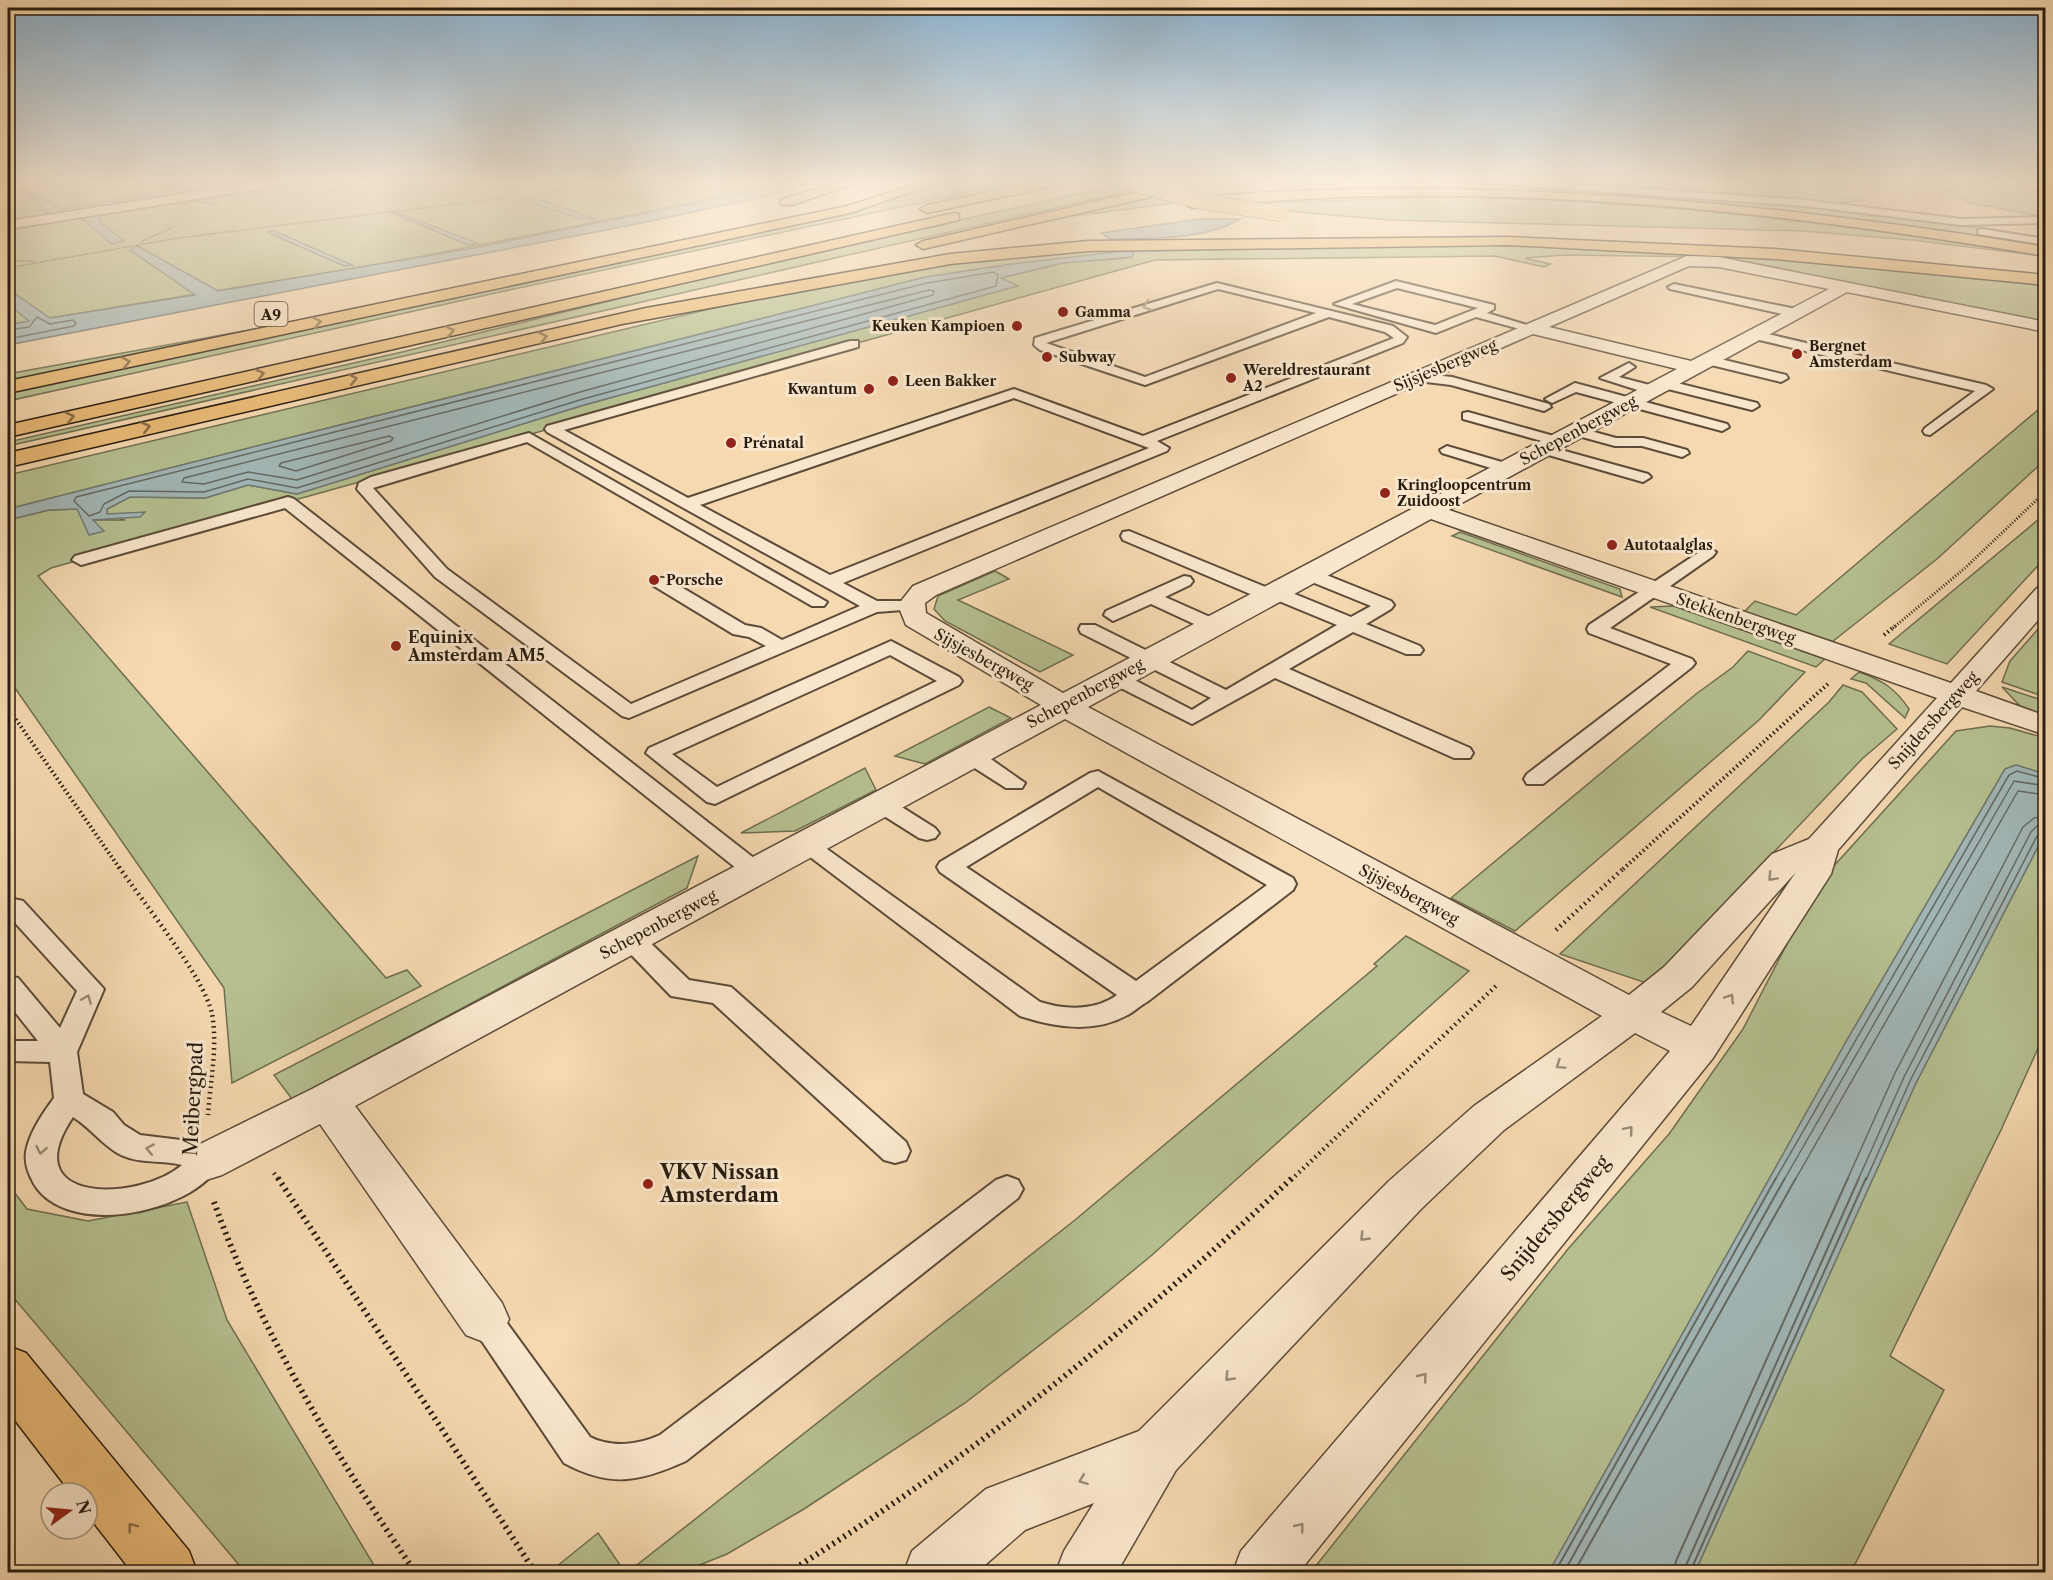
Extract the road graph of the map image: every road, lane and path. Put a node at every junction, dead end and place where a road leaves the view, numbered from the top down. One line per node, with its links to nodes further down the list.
1 (78, 256): 13 (path)
2 (556, 256): 12 (highway)
3 (562, 256): 12 (highway, A9)
4 (631, 256): 31 (highway, A9, one-way to 4)
5 (719, 256): 15 (highway)
6 (761, 256): 36 (highway, one-way to 6)
7 (993, 256): 22 (highway)
8 (1793, 256): 14 (highway)
9 (2009, 256): 11 (highway)
10 (877, 257): 22 (highway)
11 (2046, 260)
12 (534, 261): 18 (highway, A9)
13 (8, 268)
14 (2046, 280)
15 (596, 281)
16 (1674, 287): 21 (lane)
17 (1845, 287): 21 (street, Schepenbergweg); 23 (street); 24 (street, Sijsjesbergweg)
18 (273, 313)
19 (1328, 313): 19 (lane, one-way to 19); 39 (lane)
20 (1475, 313): 20 (lane); 24 (lane)
21 (1796, 313): 25 (street, Schepenbergweg)
22 (624, 319): 42 (highway, one-way to 22)
23 (2046, 327)
24 (1531, 328): 27 (street); 29 (street, Sijsjesbergweg)
25 (1755, 335): 27 (street, Schepenbergweg); 37 (lane)
26 (854, 344): 46 (lane)
27 (1701, 364): 30 (lane); 32 (street, Schepenbergweg)
28 (1629, 367): 32 (lane)
29 (1415, 377): 32 (lane); 60 (street, Sijsjesbergweg)
30 (1781, 378)
31 (8, 387)
32 (1649, 392): 33 (lane); 35 (lane); 38 (street, Schepenbergweg)
33 (1752, 406)
34 (1468, 416): 38 (lane)
35 (1722, 427)
36 (8, 431)
37 (1930, 431)
38 (1558, 440): 41 (lane); 43 (street, Schepenbergweg); 44 (lane)
39 (1144, 441): 46 (lane); 54 (lane)
40 (1447, 450): 43 (lane)
41 (1682, 453)
42 (8, 460)
43 (1507, 468): 47 (street, Schepenbergweg)
44 (1642, 477)
45 (2046, 491): 70 (path)
46 (687, 504): 54 (lane)
47 (1427, 510): 51 (street, Schepenbergweg); 55 (street, Stekkenbergweg)
48 (1129, 536): 56 (lane)
49 (1707, 552): 55 (lane)
50 (81, 560): 86 (lane)
51 (1308, 573): 56 (street, Schepenbergweg); 63 (lane)
52 (667, 580): 66 (lane)
53 (1184, 581): 58 (lane)
54 (829, 582): 61 (lane)
55 (1653, 589): 70 (street, Stekkenbergweg); 80 (lane)
56 (1271, 593): 63 (lane); 64 (street, Schepenbergweg)
57 (2046, 594): 73 (street, Snijdersbergweg)
58 (1151, 597): 62 (lane); 64 (lane)
59 (818, 602): 66 (lane)
60 (910, 605): 61 (lane); 75 (street, Sijsjesbergweg)
61 (874, 607): 66 (lane)
62 (1113, 615)
63 (1352, 624): 68 (lane); 71 (lane)
64 (1212, 625): 69 (street, Schepenbergweg)
65 (1088, 629): 69 (lane)
66 (781, 647)
67 (891, 647): 67 (lane)
68 (1413, 650)
69 (1148, 659): 72 (street, Schepenbergweg); 74 (lane)
70 (1855, 660): 73 (street, Stekkenbergweg); 89 (path)
71 (1274, 670): 74 (lane); 78 (lane)
72 (1114, 677): 74 (lane); 75 (street, Schepenbergweg)
73 (1955, 695): 77 (street, Stekkenbergweg); 85 (street, Snijdersbergweg)
74 (1226, 698)
75 (1064, 704): 79 (street, Schepenbergweg); 89 (street, Sijsjesbergweg)
76 (8, 708): 100 (path, Meibergpad)
77 (2046, 726)
78 (1462, 753)
79 (970, 755): 81 (lane); 82 (street, Schepenbergweg)
80 (1535, 779)
81 (1014, 783)
82 (881, 804): 83 (lane); 84 (street, Schepenbergweg)
83 (927, 833)
84 (805, 844): 86 (street, Schepenbergweg); 91 (lane)
85 (1821, 847): 92 (street, Snijdersbergweg, one-way to 92); 93 (street, Snijdersbergweg, one-way to 85)
86 (755, 871): 88 (street, Schepenbergweg)
87 (14, 907): 95 (lane, one-way to 87)
88 (630, 938): 97 (street, Schepenbergweg); 99 (lane)
89 (1526, 957): 92 (street, Sijsjesbergweg); 108 (path)
90 (8, 985): 95 (lane)
91 (1137, 995): 91 (lane)
92 (1631, 1014): 93 (street, Sijsjesbergweg); 104 (street, Snijdersbergweg, one-way to 104)
93 (1698, 1047): 111 (street, Snijdersbergweg, one-way to 93)
94 (8, 1051): 95 (lane)
95 (63, 1052): 96 (lane)
96 (69, 1100): 100 (lane, one-way to 96); 100 (lane, one-way to 100)
97 (327, 1101): 98 (street, Schepenbergweg); 102 (street)
98 (253, 1139): 100 (street, Schepenbergweg); 107 (path)
99 (895, 1151)
100 (206, 1162): 106 (path, Meibergpad)
101 (1007, 1189): 102 (lane)
102 (484, 1319)
103 (8, 1370): 105 (highway, one-way to 103)
104 (1157, 1450): 109 (street, Snijdersbergweg, one-way to 109); 110 (street, Snijdersbergweg)
105 (168, 1572)
106 (415, 1572)
107 (535, 1572)
108 (789, 1572)
109 (933, 1572)
110 (1085, 1572)
111 (1262, 1572)

